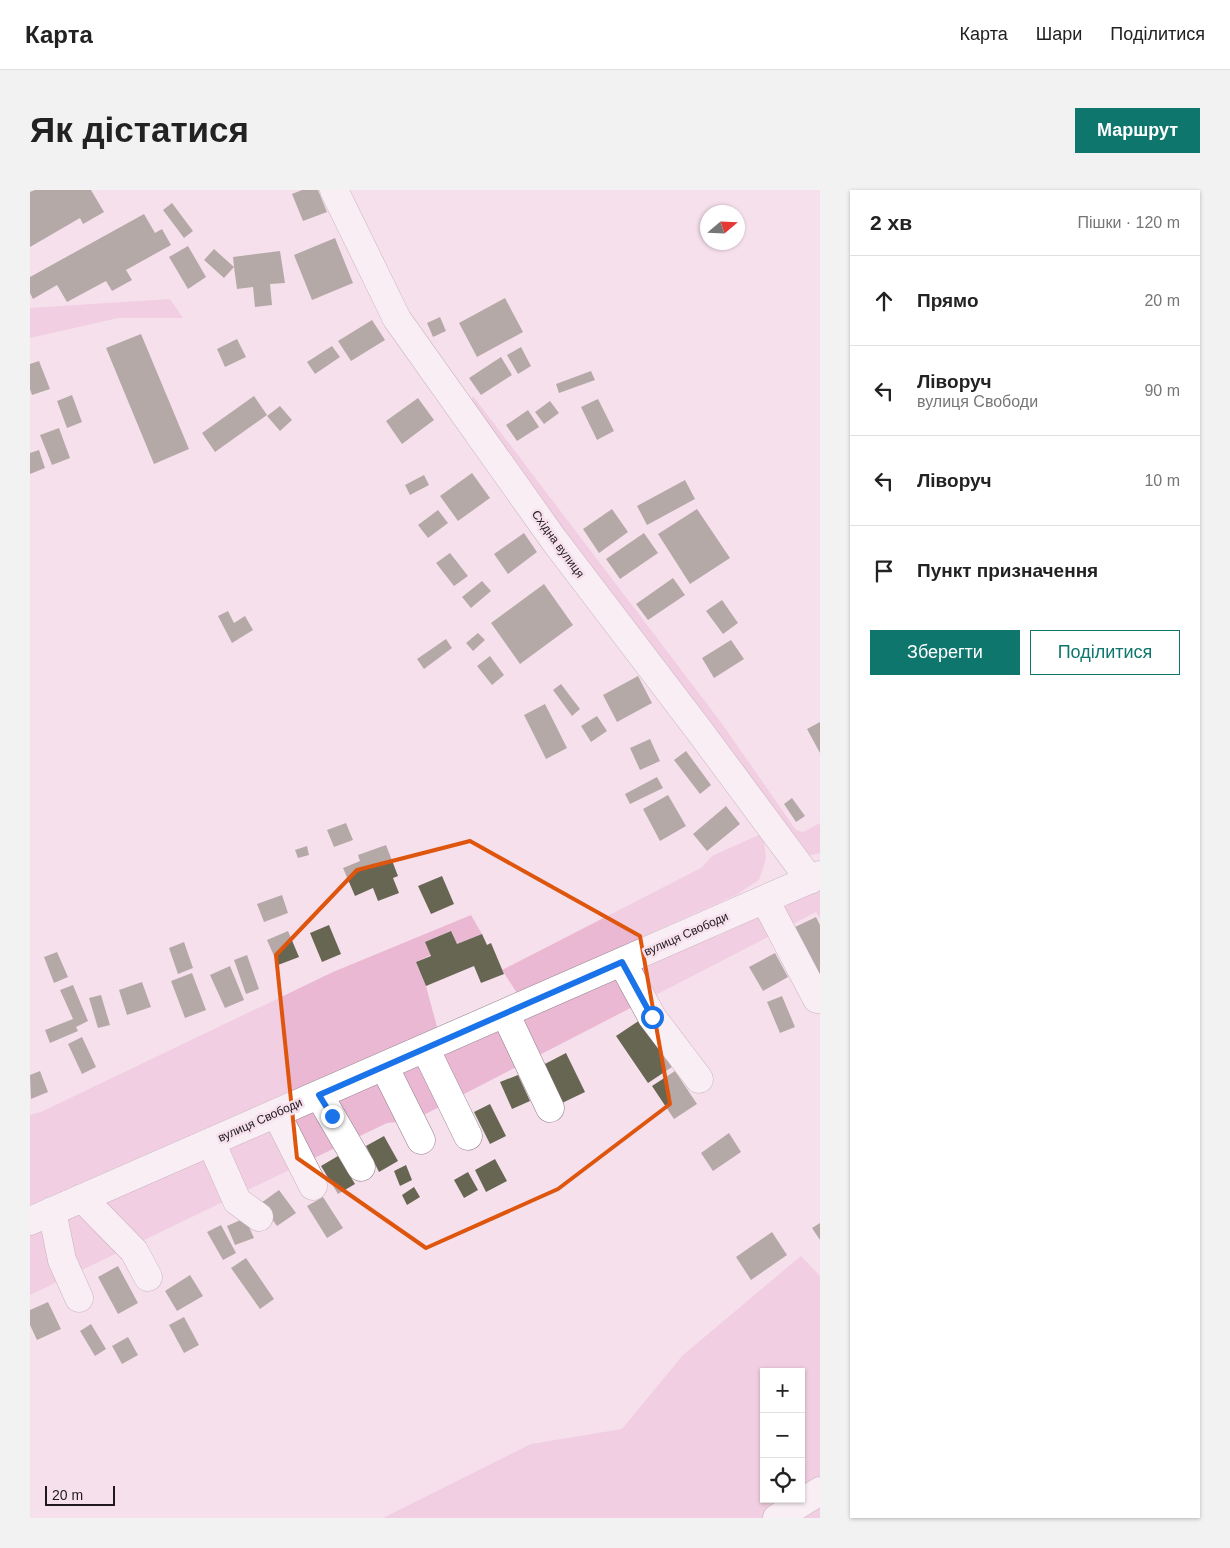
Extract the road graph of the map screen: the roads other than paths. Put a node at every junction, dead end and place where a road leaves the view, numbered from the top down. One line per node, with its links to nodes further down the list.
1 (334, 190): 2 (street, Східна вулиця)
2 (815, 878): 3 (street, вулиця Свободи)
3 (765, 900): 4 (street, вулиця Свободи); 5 (street)
4 (622, 962): 6 (street, вулиця Свободи); 9 (street)
5 (817, 999)
6 (505, 1014): 7 (street, вулиця Свободи); 11 (street)
7 (426, 1048): 8 (street, вулиця Свободи); 13 (street)
8 (384, 1066): 10 (street, вулиця Свободи); 14 (street)
9 (699, 1079)
10 (319, 1095): 12 (street, вулиця Свободи); 16 (street)
11 (550, 1108)
12 (276, 1113): 15 (street, вулиця Свободи); 17 (street)
13 (468, 1136)
14 (421, 1140)
15 (212, 1142): 18 (street, вулиця Свободи); 20 (street)
16 (362, 1167)
17 (314, 1186)
18 (82, 1198): 19 (street, вулиця Свободи); 21 (street)
19 (41, 1216): 22 (street)
20 (259, 1216)
21 (148, 1277)
22 (79, 1298)
23 (815, 1500): 24 (street)
24 (777, 1518)

